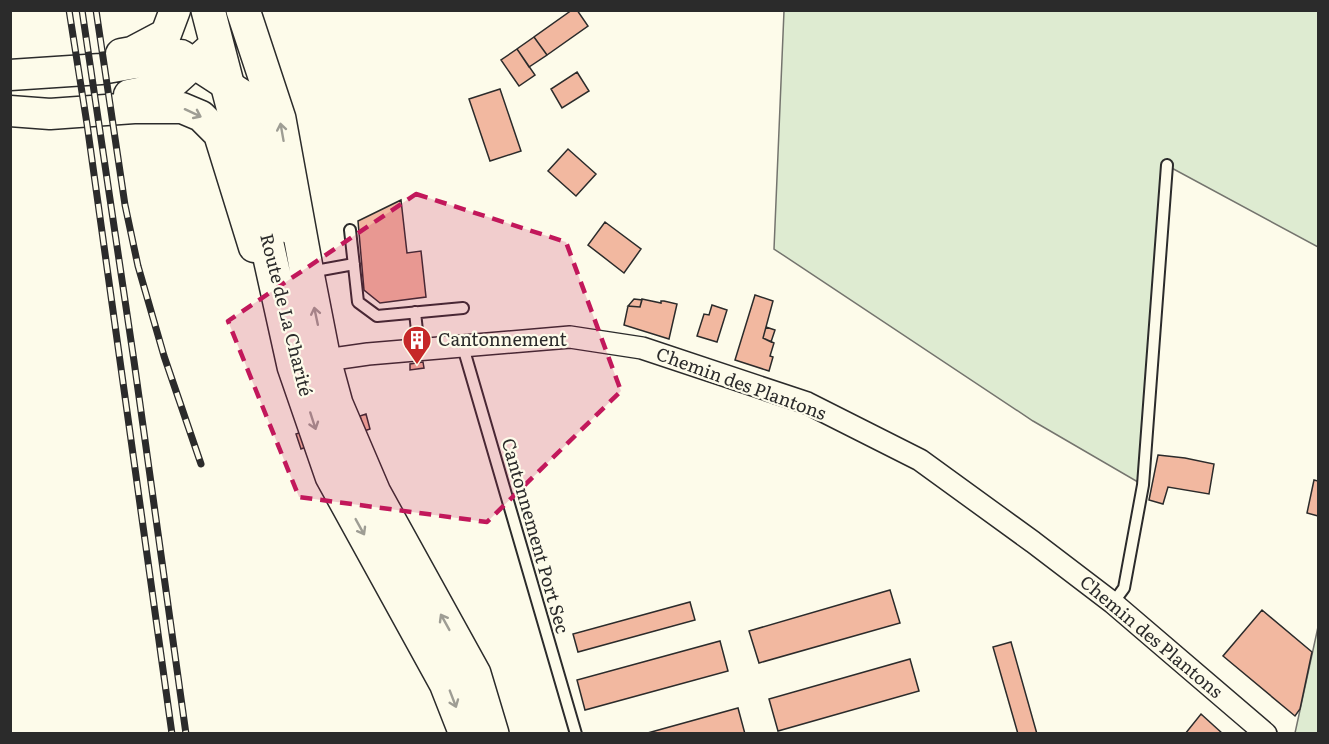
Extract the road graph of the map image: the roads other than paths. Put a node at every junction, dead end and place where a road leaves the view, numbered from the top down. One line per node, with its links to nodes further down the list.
1 (175, 10): 6 (main road)
2 (208, 10): 5 (main road, Route de La Charité)
3 (224, 10): 5 (main road)
4 (243, 10): 12 (main road, Route de La Charité, one-way to 4)
5 (205, 54): 6 (main road); 7 (main road, Route de La Charité); 8 (main road)
6 (10, 75)
7 (227, 85): 12 (main road); 17 (main road, Route de La Charité)
8 (10, 110): 17 (main road, one-way to 17)
9 (1167, 165): 18 (lane)
10 (350, 230): 11 (lane)
11 (354, 264): 12 (lane); 14 (lane)
12 (307, 273): 17 (main road, Route de La Charité, one-way to 12)
13 (463, 308): 14 (lane)
14 (415, 312): 16 (lane)
15 (463, 347): 16 (street, Chemin des Plantons); 18 (street, Chemin des Plantons); 21 (lane, Cantonnement Port Sec)
16 (419, 350): 17 (street, Chemin des Plantons)
17 (309, 363): 19 (main road, Route de La Charité, one-way to 19); 20 (main road, Route de La Charité, one-way to 17)
18 (1113, 603): 22 (street, Chemin des Plantons)
19 (466, 734)
20 (492, 734)
21 (576, 734)
22 (1266, 734)

